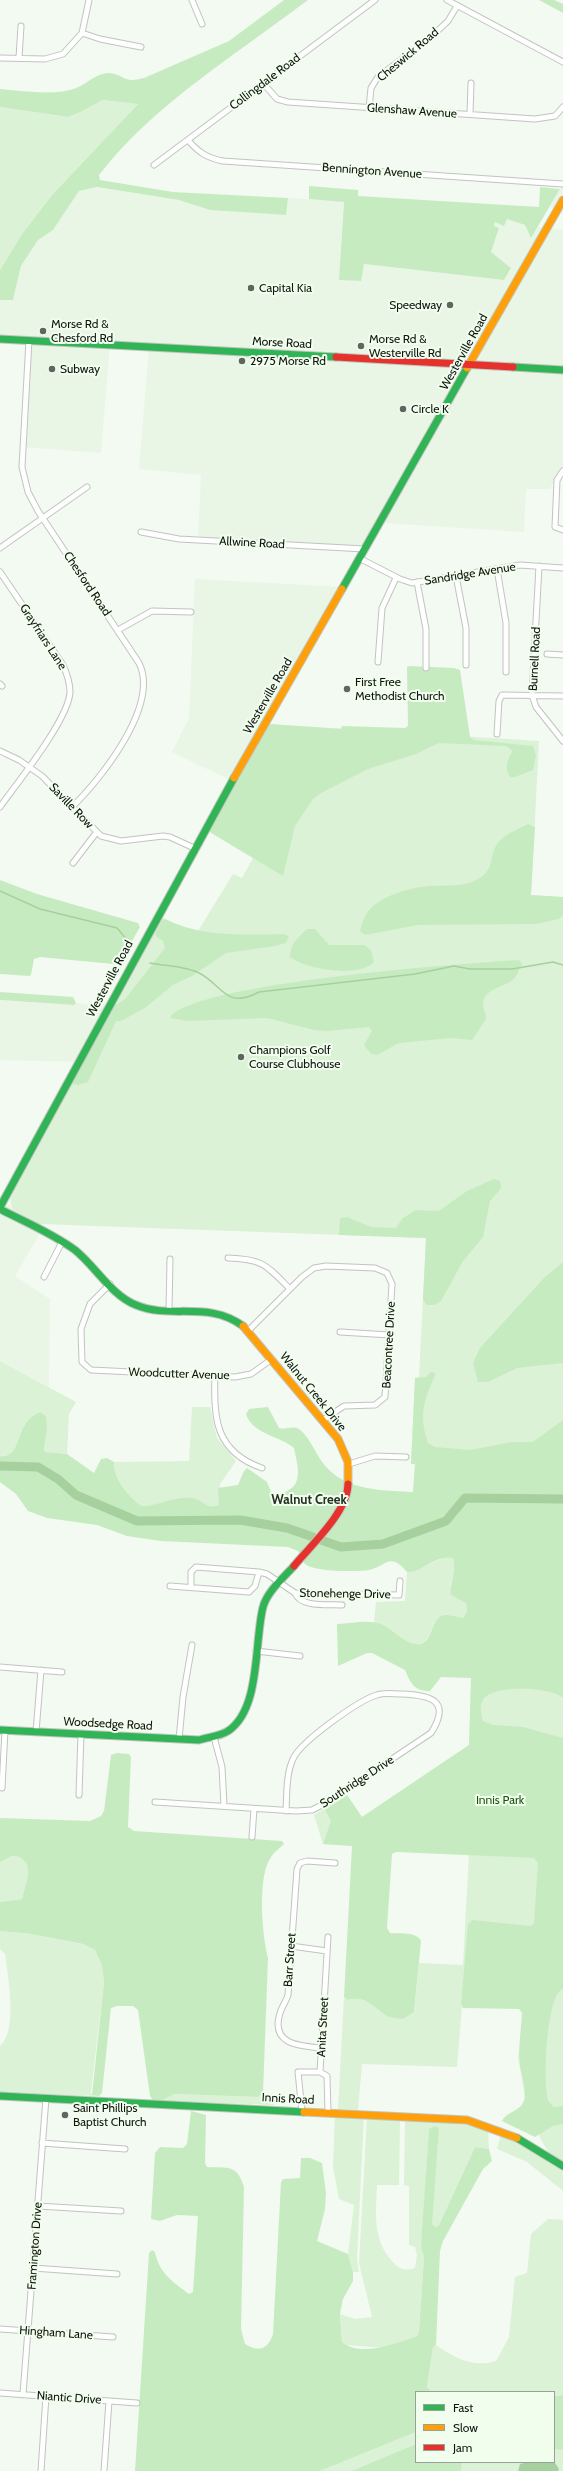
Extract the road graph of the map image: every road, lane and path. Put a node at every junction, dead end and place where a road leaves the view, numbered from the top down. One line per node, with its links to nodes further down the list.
1 (89, 0): 8 (street)
2 (192, 0): 6 (street)
3 (375, 0): 13 (street, Collingdale Road)
4 (447, 0): 5 (street)
5 (457, 6): 12 (street); 16 (street, Cheswick Road)
6 (202, 24)
7 (21, 26): 11 (street)
8 (82, 32): 9 (street); 11 (street)
9 (141, 47)
10 (0, 58): 11 (street)
11 (19, 58)
12 (563, 62)
13 (263, 83): 16 (street, Glenshaw Avenue); 18 (street, Collingdale Road)
14 (471, 83): 17 (street)
15 (563, 107): 17 (street, Glenshaw Avenue)
16 (369, 108): 17 (street, Glenshaw Avenue)
17 (470, 114)
18 (188, 140): 19 (street, Collingdale Road); 20 (street, Bennington Avenue)
19 (154, 165)
20 (563, 184)
21 (563, 200): 24 (main road, Westerville Road)
22 (0, 339): 23 (main road, Morse Road)
23 (29, 340): 24 (main road, Morse Road); 28 (street, Chesford Road)
24 (471, 364): 25 (main road, Morse Road); 32 (main road, Westerville Road)
25 (563, 370)
26 (563, 472): 29 (street)
27 (87, 487): 28 (street)
28 (42, 518): 31 (street); 42 (street, Chesford Road)
29 (560, 530)
30 (141, 532): 32 (street, Allwine Road)
31 (0, 548)
32 (365, 549): 33 (main road, Westerville Road)
33 (360, 558): 39 (street, Sandridge Avenue); 58 (main road, Westerville Road)
34 (539, 566): 35 (street, Sandridge Avenue); 36 (street, Sandridge Avenue); 49 (street, Burnell Road)
35 (563, 568)
36 (496, 569): 38 (street, Sandridge Avenue); 48 (street)
37 (0, 572): 54 (street, Grayfriars Lane)
38 (456, 576): 40 (street, Sandridge Avenue); 46 (street)
39 (396, 578): 40 (street, Sandridge Avenue); 45 (street)
40 (417, 582): 47 (street)
41 (191, 612): 42 (street)
42 (118, 630): 56 (street, Chesford Road)
43 (547, 654): 44 (street)
44 (563, 655)
45 (378, 662)
46 (466, 665)
47 (426, 668)
48 (506, 672)
49 (532, 695): 50 (street); 51 (street); 52 (street, Burnell Road)
50 (563, 696)
51 (497, 734)
52 (563, 741)
53 (0, 751): 54 (street, Saville Row)
54 (29, 766): 55 (street, Grayfriars Lane); 56 (street, Saville Row)
55 (0, 807)
56 (72, 807): 57 (street, Saville Row)
57 (96, 833): 58 (street, Saville Row); 59 (street)
58 (194, 848): 60 (main road, Westerville Road)
59 (73, 863)
60 (0, 1208): 61 (main road, Walnut Creek Drive)
61 (62, 1242): 64 (street); 65 (main road, Walnut Creek Drive)
62 (228, 1258): 66 (street)
63 (170, 1259): 67 (street)
64 (44, 1277)
65 (110, 1284): 67 (main road, Walnut Creek Drive); 72 (street, Woodcutter Avenue)
66 (290, 1289): 68 (street); 70 (street, Beacontree Drive)
67 (169, 1310): 68 (main road, Walnut Creek Drive)
68 (249, 1330): 71 (main road, Walnut Creek Drive)
69 (340, 1332): 70 (street)
70 (390, 1335): 73 (street, Beacontree Drive)
71 (272, 1359): 72 (street, Woodcutter Avenue); 73 (main road, Walnut Creek Drive)
72 (215, 1376): 76 (street)
73 (323, 1420): 75 (main road, Walnut Creek Drive)
74 (406, 1457): 75 (street)
75 (348, 1464): 79 (main road, Walnut Creek Drive)
76 (262, 1468)
77 (259, 1572): 79 (street, Stonehenge Drive); 81 (street); 81 (street, Stonehenge Drive)
78 (400, 1581): 82 (street, Stonehenge Drive)
79 (279, 1583): 82 (street, Stonehenge Drive); 85 (main road, Walnut Creek Drive)
80 (170, 1586): 81 (street)
81 (191, 1587)
82 (294, 1593): 83 (street)
83 (342, 1605)
84 (192, 1645): 94 (street)
85 (256, 1651): 86 (street); 93 (main road, Walnut Creek Drive)
86 (300, 1656)
87 (0, 1667): 88 (street)
88 (41, 1670): 89 (street); 91 (street)
89 (62, 1672)
90 (3, 1730): 91 (main road, Woodsedge Road); 95 (street)
91 (36, 1732): 92 (main road, Woodsedge Road)
92 (81, 1734): 94 (main road, Woodsedge Road); 96 (street)
93 (214, 1737): 94 (main road, Woodsedge Road); 98 (street)
94 (179, 1739)
95 (2, 1788)
96 (79, 1795)
97 (155, 1802): 98 (street, Southridge Drive)
98 (224, 1806): 99 (street, Southridge Drive)
99 (254, 1809): 100 (street, Southridge Drive); 101 (street)
100 (286, 1811): 100 (street, Southridge Drive)
101 (252, 1837)
102 (335, 1863): 104 (street, Barr Street)
103 (328, 1937): 105 (street, Anita Street)
104 (291, 1946): 105 (street); 106 (street, Barr Street)
105 (327, 1951): 106 (street, Anita Street)
106 (322, 2048): 107 (street, Anita Street)
107 (320, 2072): 110 (street); 111 (street, Anita Street)
108 (0, 2096): 109 (main road, Innis Road)
109 (46, 2098): 110 (main road, Innis Road); 112 (street, Framington Drive)
110 (302, 2111): 111 (main road, Innis Road)
111 (328, 2112): 114 (main road, Innis Road)
112 (42, 2143): 113 (street); 115 (street, Framington Drive)
113 (126, 2149)
114 (563, 2166)
115 (38, 2206): 116 (street); 117 (street, Framington Drive)
116 (121, 2212)
117 (34, 2268): 118 (street); 120 (street, Framington Drive)
118 (117, 2274)
119 (0, 2329): 120 (street, Hingham Lane)
120 (29, 2331): 121 (street, Hingham Lane); 123 (street, Framington Drive)
121 (112, 2337)
122 (0, 2393): 123 (street, Niantic Drive)
123 (23, 2394): 124 (street, Niantic Drive)
124 (46, 2396): 125 (street, Niantic Drive); 127 (street)
125 (109, 2401): 126 (street, Niantic Drive); 128 (street)
126 (137, 2402)
127 (41, 2471)
128 (104, 2471)

